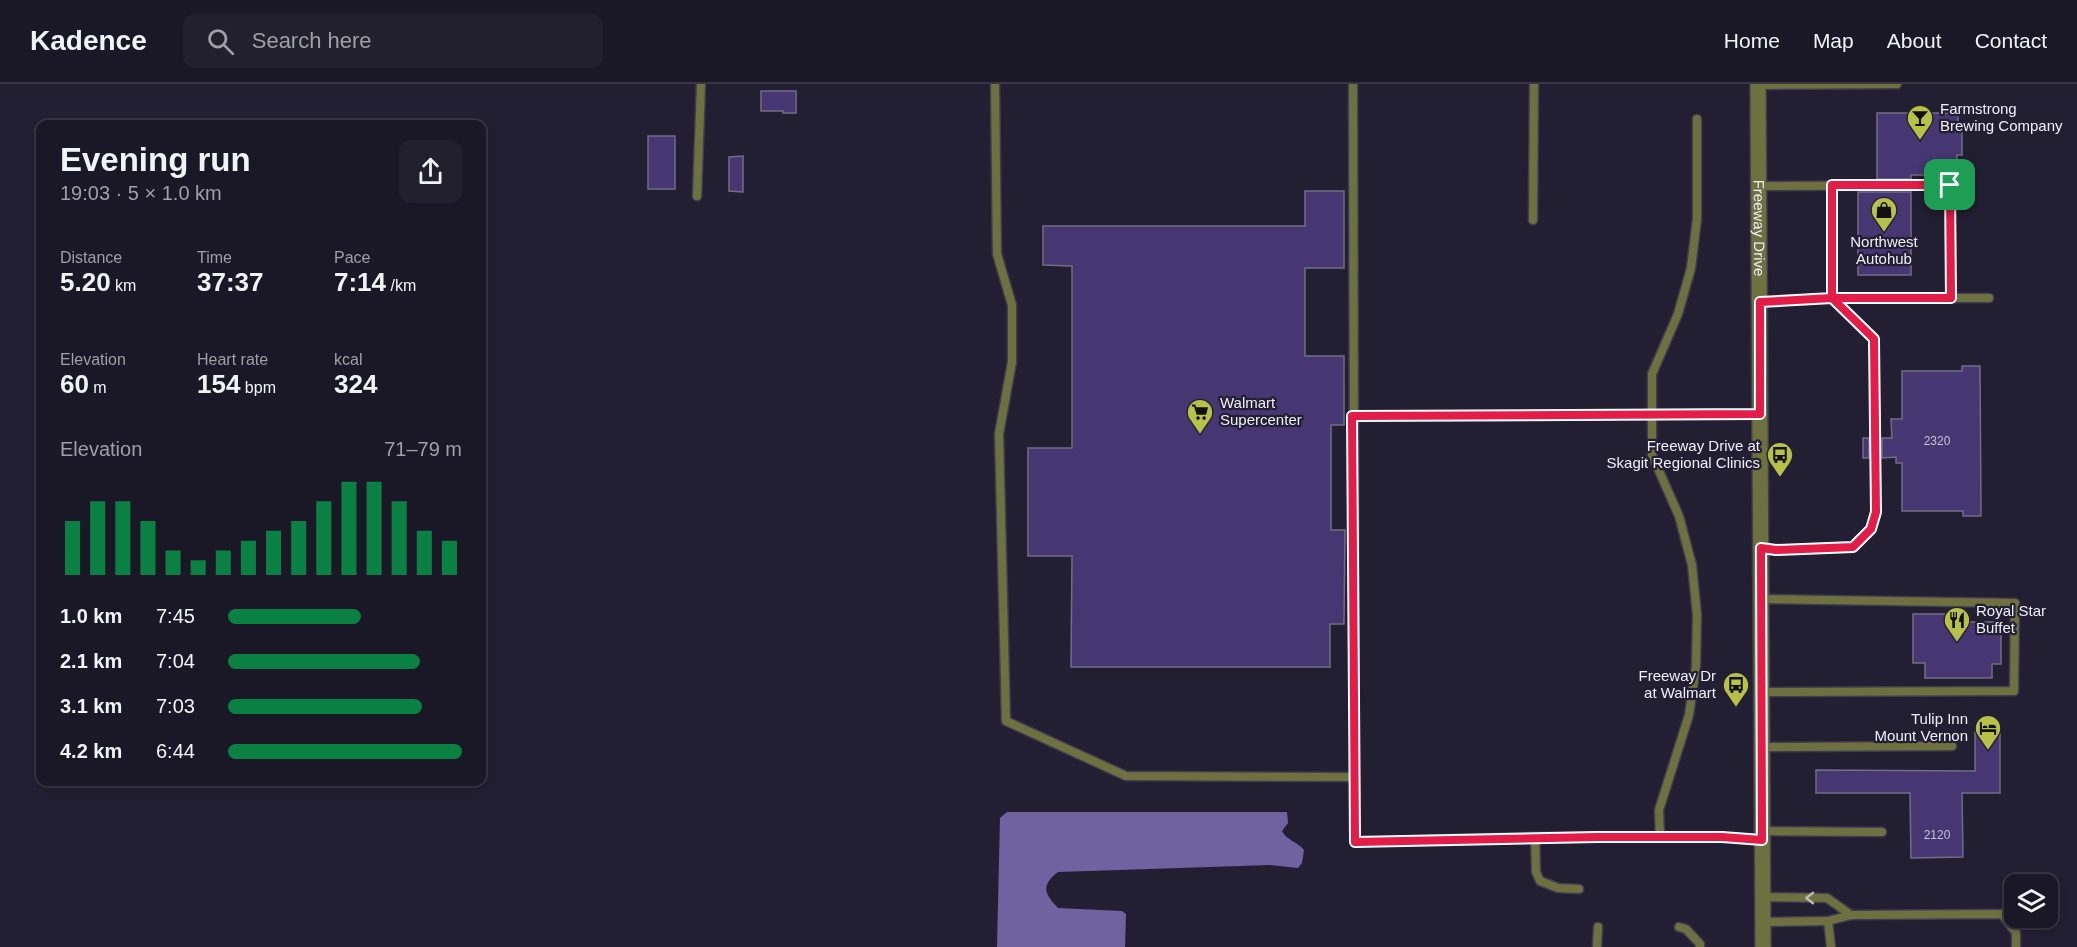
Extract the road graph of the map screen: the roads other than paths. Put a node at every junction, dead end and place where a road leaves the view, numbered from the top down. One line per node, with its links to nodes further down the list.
1 (700, 84): 10 (lane)
2 (995, 84): 24 (lane)
3 (1353, 84): 18 (lane)
4 (1534, 84): 11 (lane)
5 (1758, 84): 6 (lane); 9 (street, Freeway Drive)
6 (1897, 84)
7 (1697, 119): 17 (lane)
8 (1832, 185): 9 (lane); 12 (lane); 13 (lane)
9 (1759, 186): 15 (street, Freeway Drive)
10 (697, 196)
11 (1533, 220)
12 (1832, 298): 13 (lane); 15 (lane); 19 (lane)
13 (1951, 298): 14 (lane)
14 (1989, 298)
15 (1760, 302): 16 (street, Freeway Drive)
16 (1760, 414): 17 (lane); 19 (street, Freeway Drive)
17 (1652, 415): 18 (lane); 28 (lane)
18 (1352, 416): 24 (lane)
19 (1761, 548): 20 (street, Freeway Drive)
20 (1761, 599): 21 (street, Freeway Drive); 21 (lane)
21 (1762, 692): 23 (street, Freeway Drive)
22 (1952, 746): 23 (lane)
23 (1762, 747): 26 (street, Freeway Drive)
24 (1355, 777): 27 (lane)
25 (1882, 832): 26 (lane)
26 (1762, 836): 28 (lane); 30 (street, Freeway Drive)
27 (1535, 837): 28 (lane); 29 (lane)
28 (1660, 837)
29 (1579, 889)
30 (1763, 897): 31 (lane, one-way to 30); 33 (street, Freeway Drive)
31 (1851, 915): 32 (lane); 40 (lane)
32 (1828, 921): 33 (lane); 39 (lane)
33 (1763, 922): 38 (street, Freeway Drive)
34 (1598, 927): 36 (lane)
35 (1679, 927): 37 (lane)
36 (1597, 947)
37 (1700, 947)
38 (1763, 947)
39 (1831, 947)
40 (2016, 947)

